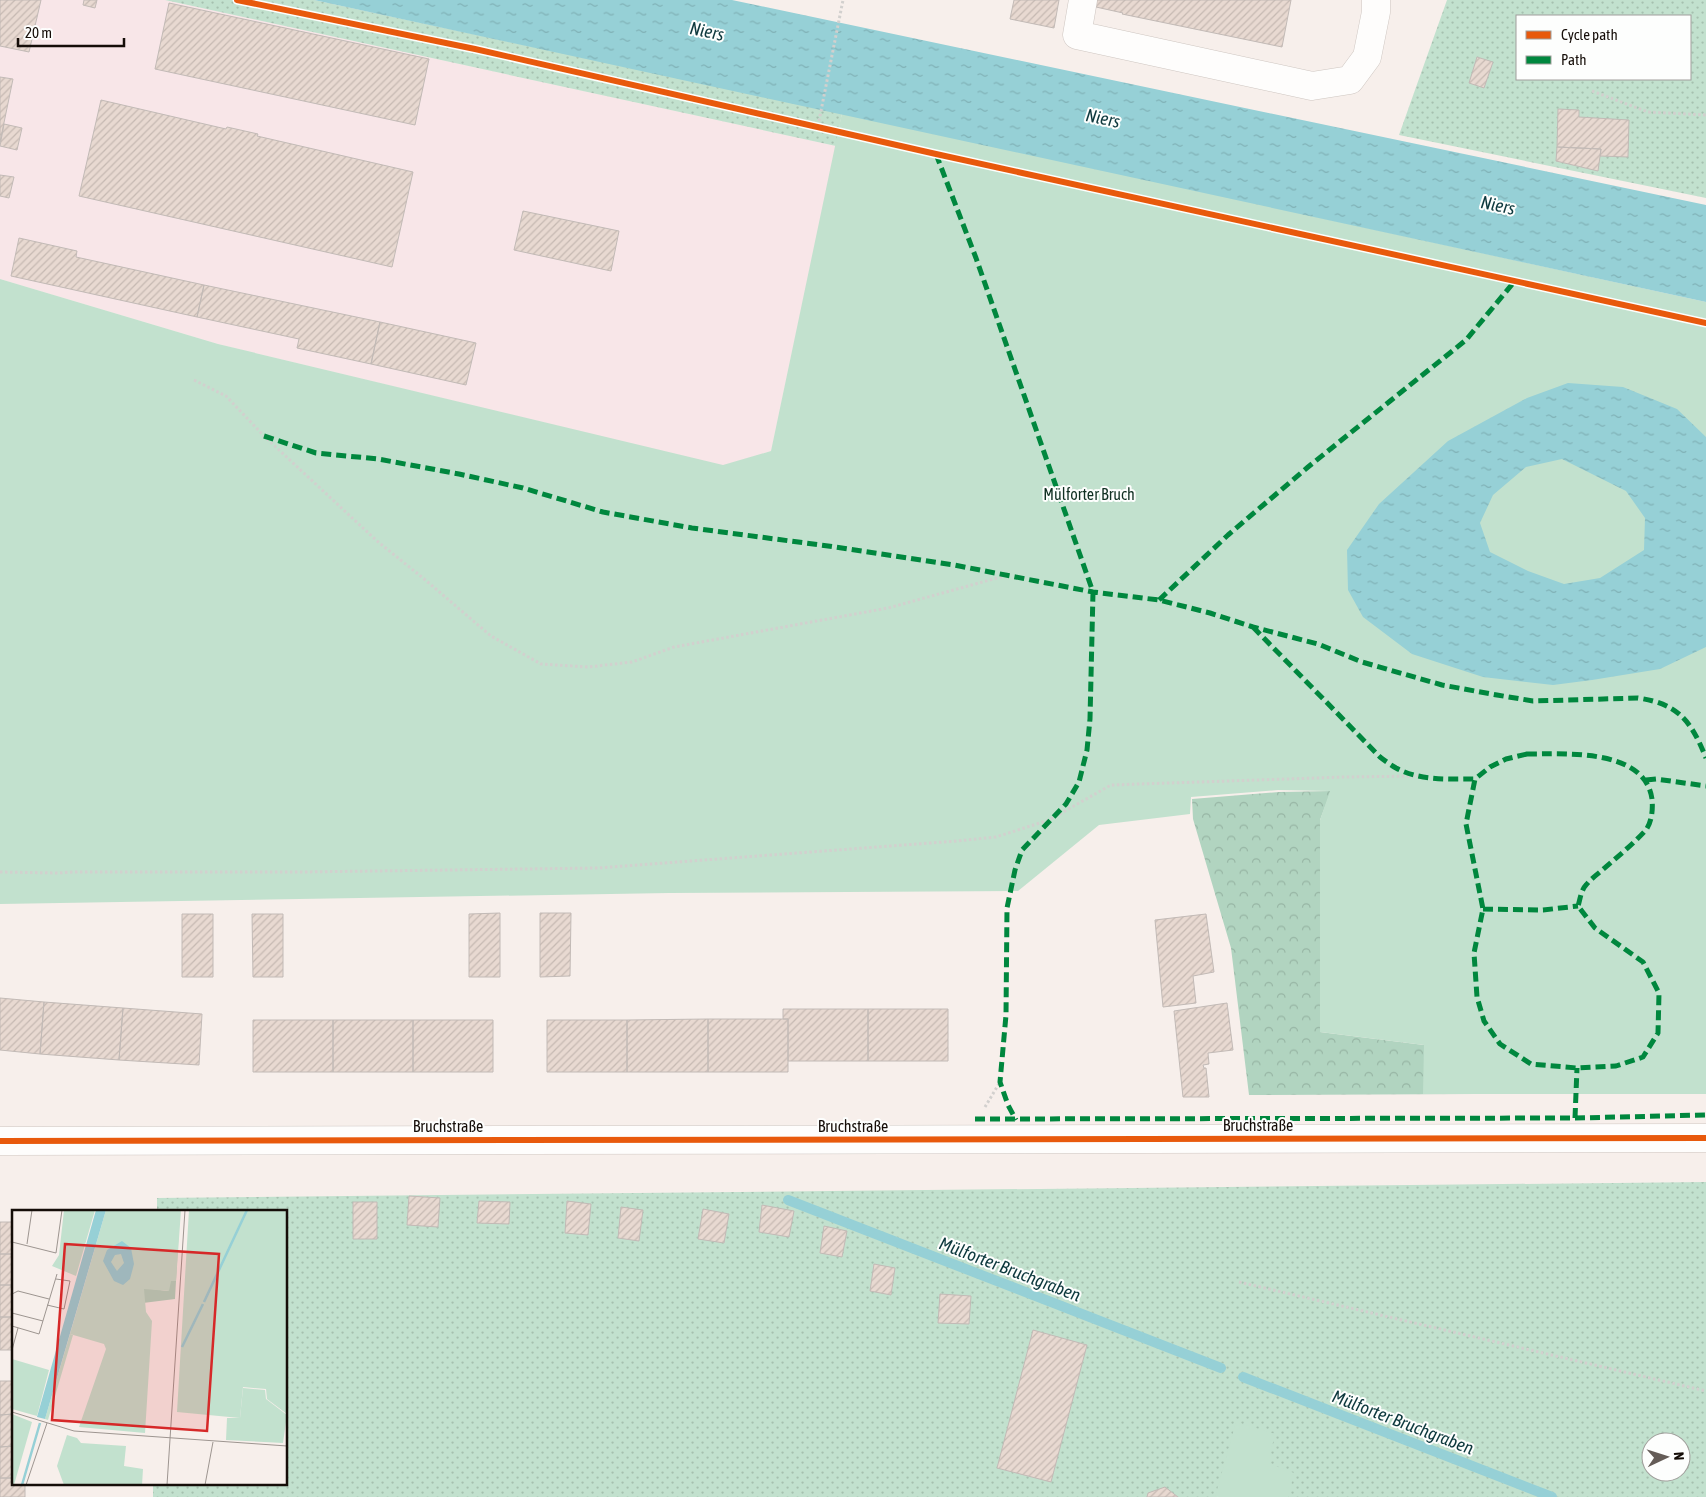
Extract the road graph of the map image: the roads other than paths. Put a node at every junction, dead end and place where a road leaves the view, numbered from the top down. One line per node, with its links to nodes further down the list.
1 (1083, 0): 2 (street)
2 (1376, 0)
3 (1706, 1138): 4 (street, Bruchstraße)
4 (0, 1141)

